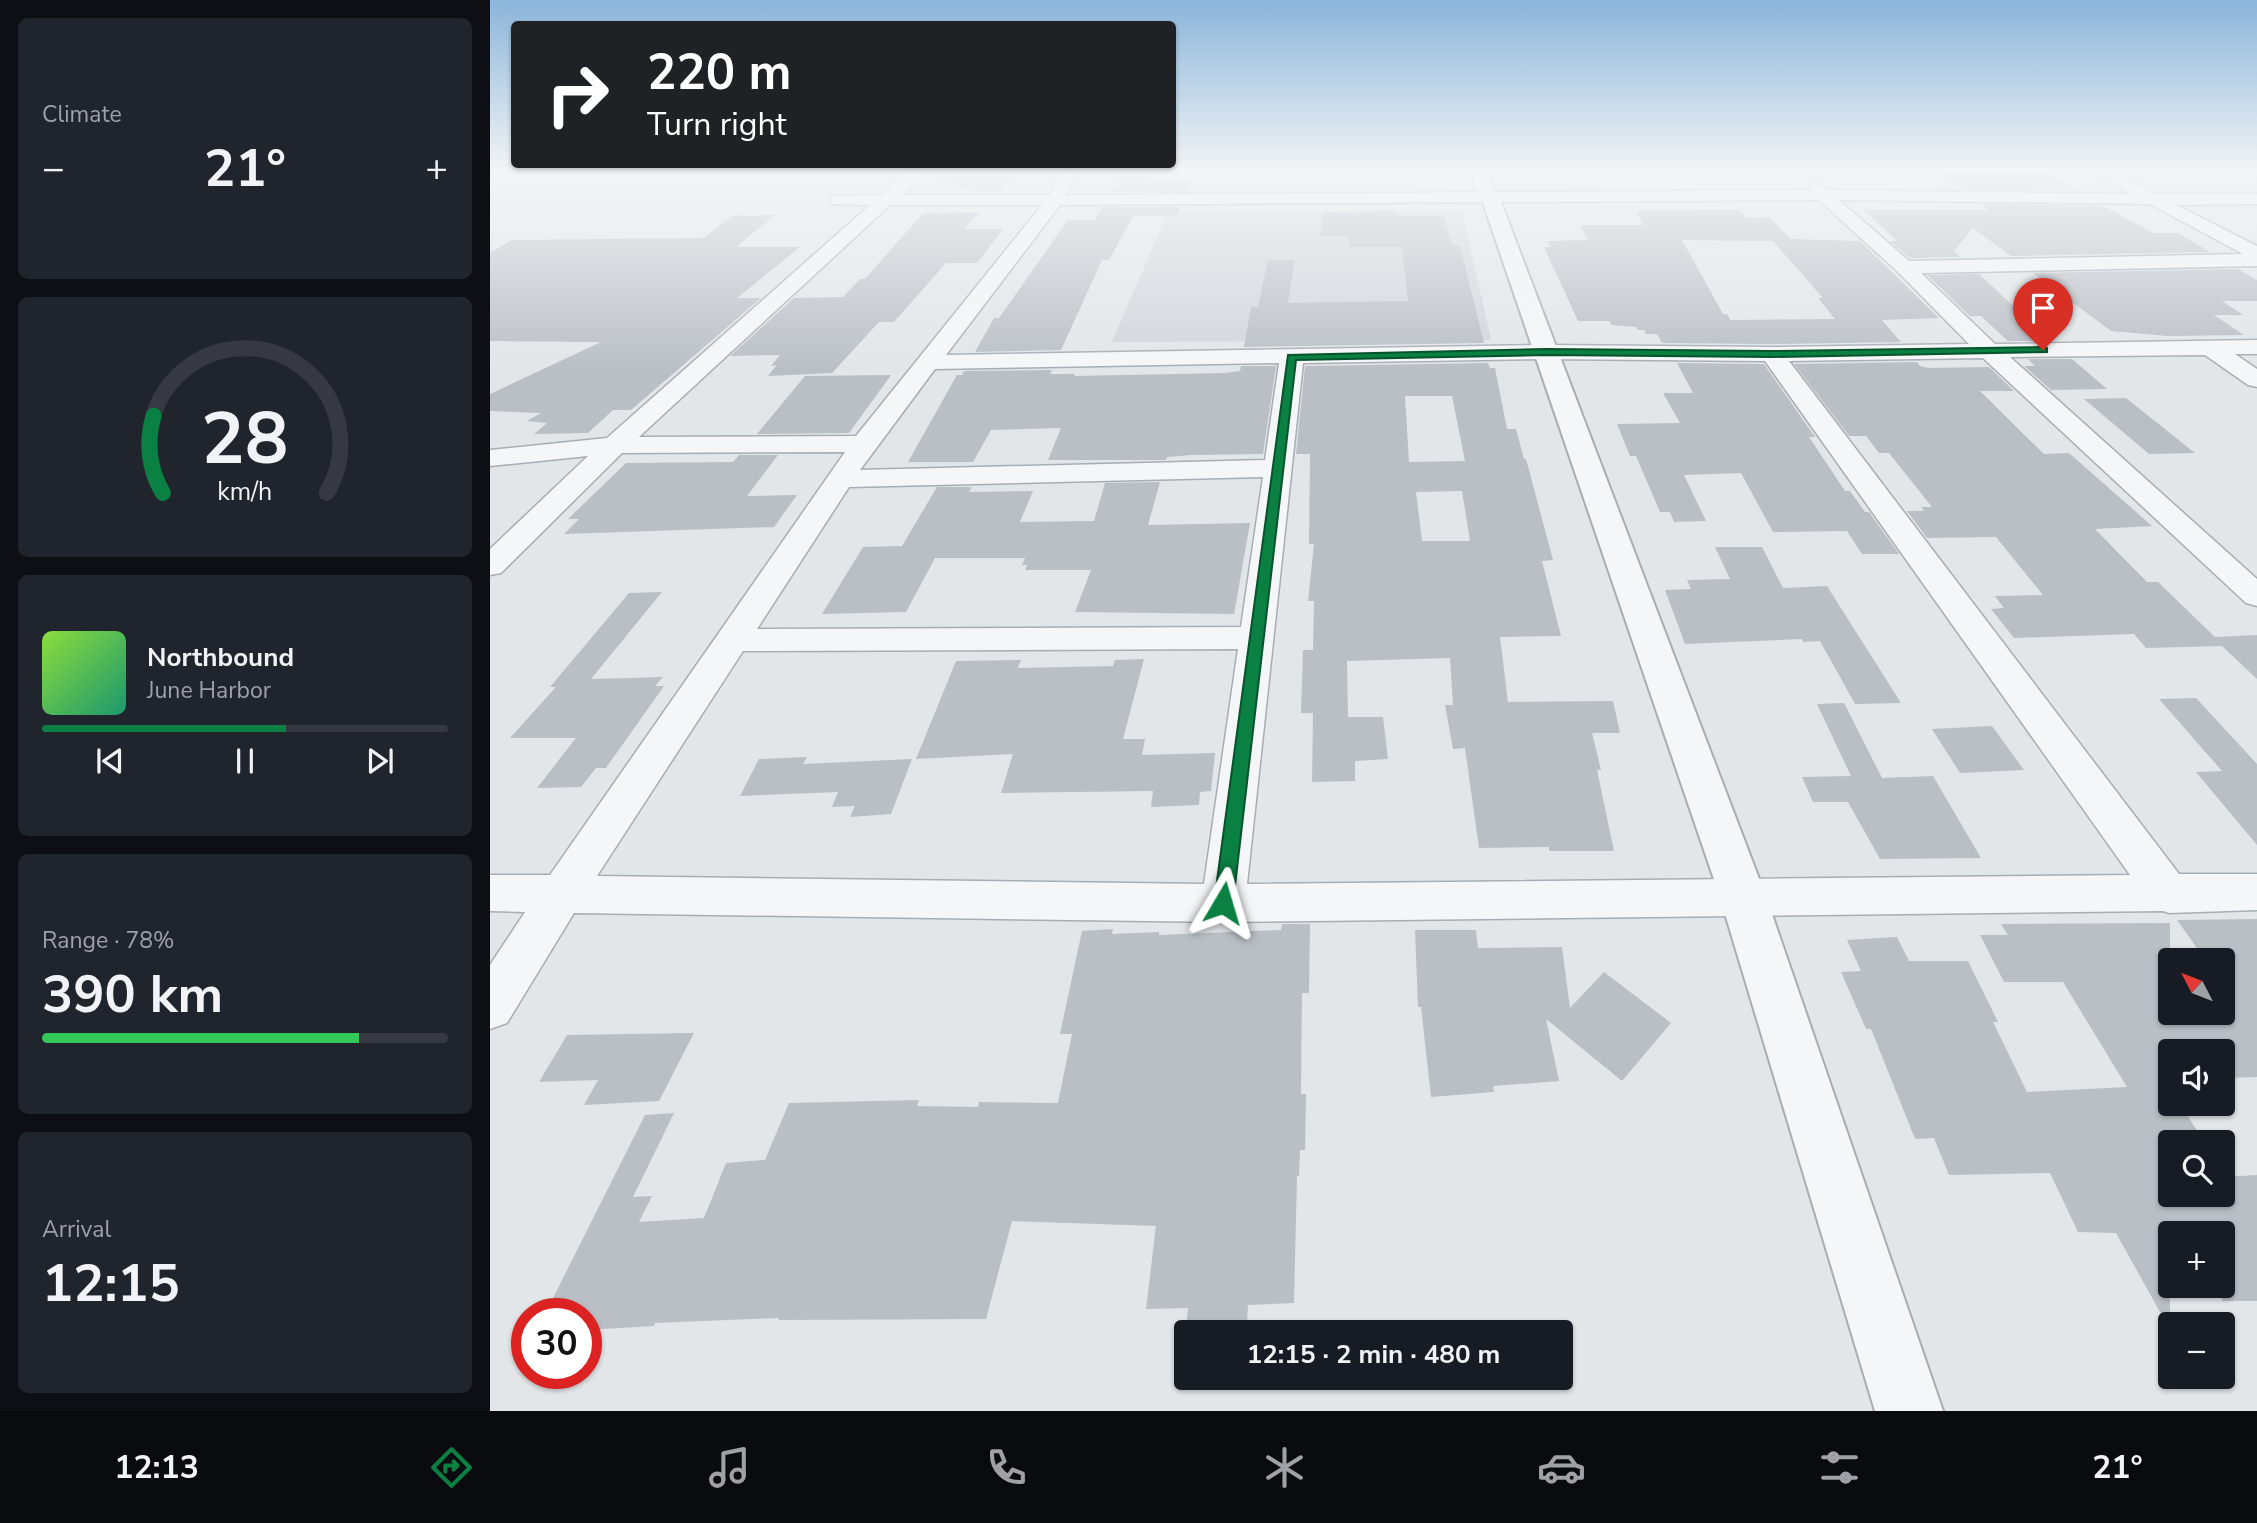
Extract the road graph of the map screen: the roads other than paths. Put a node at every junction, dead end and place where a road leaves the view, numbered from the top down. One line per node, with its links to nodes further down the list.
1 (844, 238): 18 (street)
2 (1026, 238): 15 (street)
3 (1504, 238): 12 (street)
4 (1872, 238): 8 (street)
5 (2225, 238): 6 (street)
6 (2257, 254)
7 (2257, 260): 8 (street)
8 (1904, 267): 11 (street)
9 (2209, 347): 10 (street); 11 (street); 16 (street)
10 (2257, 347)
11 (1988, 350): 13 (street); 23 (street)
12 (1546, 352): 13 (street); 14 (street); 30 (street)
13 (1772, 354): 29 (street)
14 (1292, 357): 15 (street); 20 (street)
15 (930, 362): 17 (street)
16 (2257, 380)
17 (864, 443): 18 (street); 21 (street)
18 (615, 445): 19 (street); 22 (street)
19 (490, 458)
20 (1278, 468): 21 (street); 24 (street)
21 (840, 479): 25 (street)
22 (490, 566)
23 (2257, 596)
24 (1256, 638): 25 (street); 31 (street)
25 (732, 640): 28 (street)
26 (2257, 892): 29 (street)
27 (490, 893): 28 (street)
28 (562, 893): 31 (street); 32 (street)
29 (2169, 895): 30 (street)
30 (1743, 897): 31 (street); 33 (street)
31 (1223, 903)
32 (490, 1007)
33 (1909, 1411)

